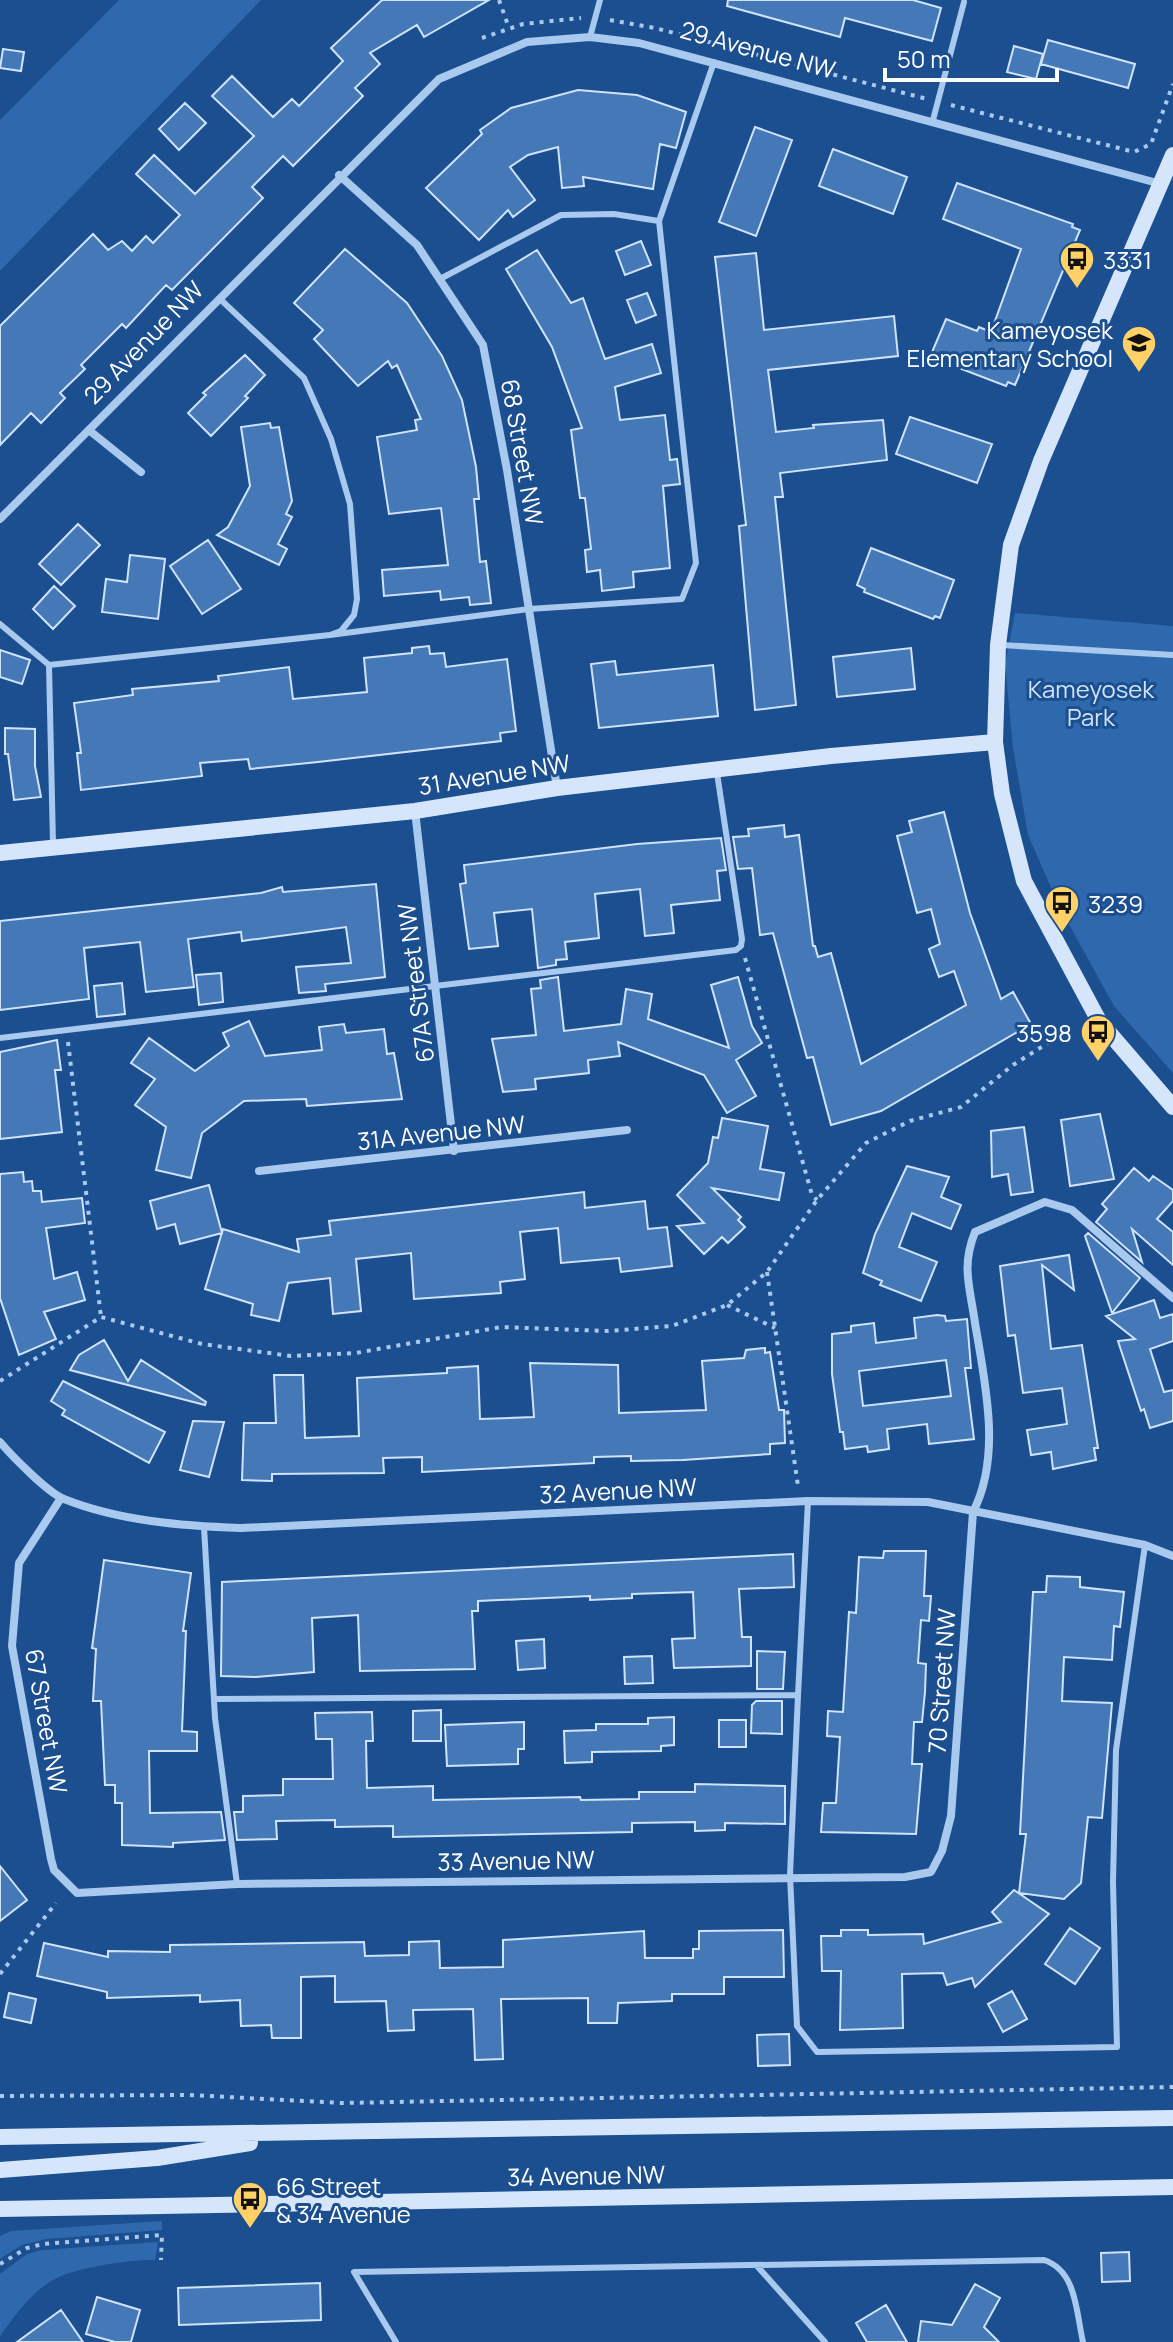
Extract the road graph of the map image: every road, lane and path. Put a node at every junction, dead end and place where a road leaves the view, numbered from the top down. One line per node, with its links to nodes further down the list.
1 (499, 0): 5 (path)
2 (600, 0): 4 (lane)
3 (964, 2): 10 (lane)
4 (595, 19): 5 (path); 6 (lane); 10 (path)
5 (509, 28): 7 (path)
6 (590, 37): 8 (street, 29 Avenue NW); 13 (street, 29 Avenue NW)
7 (482, 38)
8 (714, 62): 11 (street, 29 Avenue NW); 15 (lane)
9 (1173, 84): 10 (path)
10 (937, 101): 11 (lane)
11 (933, 120): 14 (street, 29 Avenue NW)
12 (1173, 155): 14 (main road)
13 (339, 175): 16 (street, 68 Street NW); 17 (street, 29 Avenue NW)
14 (1167, 185): 24 (main road)
15 (659, 221): 16 (lane); 21 (lane)
16 (440, 279): 21 (street, 68 Street NW)
17 (220, 299): 18 (street, 29 Avenue NW); 23 (lane)
18 (90, 431): 19 (street, 29 Avenue NW); 20 (street, 29 Avenue NW)
19 (141, 472)
20 (0, 519)
21 (529, 609): 23 (lane); 29 (street, 68 Street NW)
22 (0, 624): 26 (lane)
23 (330, 635): 26 (lane)
24 (998, 645): 25 (lane); 27 (main road)
25 (1173, 655)
26 (49, 665): 31 (lane)
27 (995, 742): 28 (main road, 31 Avenue NW); 38 (main road)
28 (716, 769): 29 (main road, 31 Avenue NW); 33 (lane)
29 (557, 788): 30 (main road, 31 Avenue NW)
30 (415, 811): 31 (main road, 31 Avenue NW); 34 (street, 67A Street NW)
31 (53, 848): 32 (main road, 31 Avenue NW)
32 (0, 853)
33 (741, 946): 34 (lane); 42 (path)
34 (435, 984): 35 (lane); 40 (street, 67A Street NW)
35 (66, 1029): 37 (lane); 46 (path)
36 (1070, 1029): 42 (path)
37 (0, 1038)
38 (1173, 1107)
39 (627, 1130): 40 (street, 31A Avenue NW)
40 (454, 1151): 41 (street, 31A Avenue NW)
41 (259, 1171)
42 (817, 1200): 43 (path)
43 (767, 1272): 45 (path); 47 (path)
44 (1173, 1298): 53 (street, 70 Street NW)
45 (727, 1305): 46 (path); 47 (path)
46 (101, 1317): 48 (path)
47 (775, 1329): 50 (path)
48 (0, 1381)
49 (0, 1442): 51 (street)
50 (798, 1486)
51 (61, 1498): 54 (street, 32 Avenue NW); 62 (street, 67 Street NW)
52 (808, 1501): 53 (street, 32 Avenue NW); 54 (street, 32 Avenue NW); 57 (lane)
53 (973, 1512): 55 (street, 32 Avenue NW); 59 (street, 70 Street NW)
54 (204, 1527): 58 (lane)
55 (1145, 1545): 56 (street, 32 Avenue NW); 60 (lane)
56 (1173, 1556)
57 (798, 1695): 58 (lane); 60 (lane)
58 (214, 1699): 61 (lane)
59 (942, 1851): 60 (street, 33 Avenue NW)
60 (790, 1875): 61 (street, 33 Avenue NW)
61 (237, 1884): 62 (street, 33 Avenue NW)
62 (77, 1893)
63 (56, 1903): 64 (path)
64 (0, 1974)
65 (1173, 2087): 66 (path)
66 (0, 2096)
67 (1173, 2118): 69 (main road, 34 Avenue NW)
68 (0, 2125): 71 (main road)
69 (307, 2134): 71 (main road, 34 Avenue NW); 72 (main road)
70 (0, 2137): 71 (main road, 34 Avenue NW)
71 (66, 2137)
72 (0, 2170)
73 (1173, 2187): 74 (main road, 34 Avenue NW)
74 (5, 2211)
75 (161, 2260): 76 (path)
76 (0, 2264)
77 (757, 2266): 78 (lane); 79 (lane); 80 (lane)
78 (396, 2342)
79 (825, 2342)
80 (1083, 2342)

